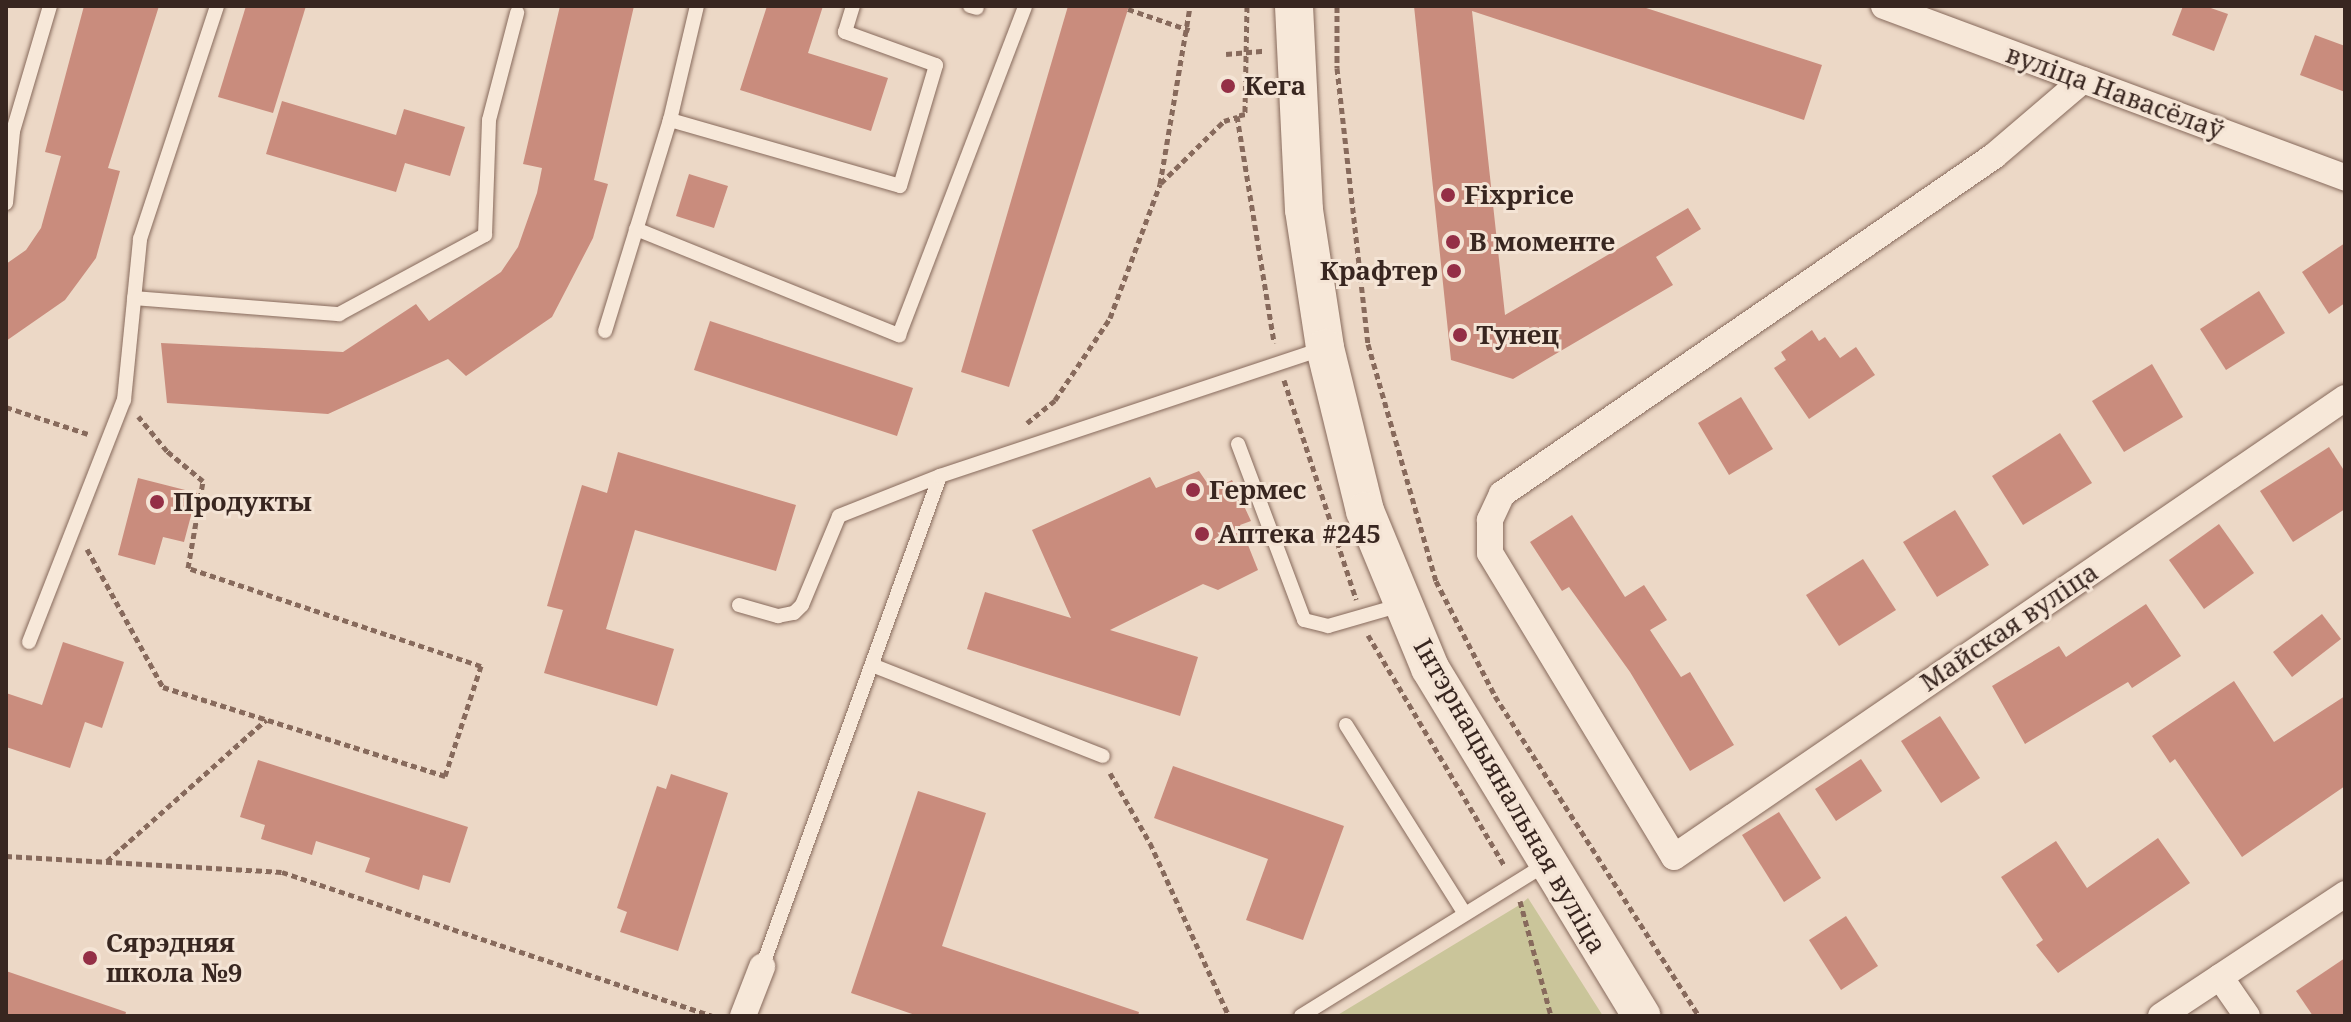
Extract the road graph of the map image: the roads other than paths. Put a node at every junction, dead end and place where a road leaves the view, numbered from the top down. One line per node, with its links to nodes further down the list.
1 (50, 6): 12 (lane)
2 (217, 6): 14 (lane)
3 (697, 6): 10 (lane)
4 (853, 6): 10 (lane)
5 (1294, 6): 16 (main road, Інтэрнацыянальная вуліца)
6 (1884, 6): 9 (street, вуліца Навасёлаў)
7 (1025, 7): 13 (lane)
8 (517, 13): 14 (lane)
9 (2083, 80): 11 (street, вуліца Навасёлаў); 17 (street, Майская вуліца)
10 (670, 120): 13 (lane)
11 (2345, 177)
12 (6, 203)
13 (636, 229): 15 (lane)
14 (134, 298): 22 (lane)
15 (605, 331)
16 (1325, 348): 19 (lane); 21 (main road, Інтэрнацыянальная вуліца)
17 (2345, 398)
18 (1238, 444): 21 (lane)
19 (940, 476): 20 (lane); 23 (lane)
20 (739, 605)
21 (1401, 605): 26 (main road, Інтэрнацыянальная вуліца)
22 (29, 642)
23 (872, 665): 25 (lane); 29 (lane)
24 (1346, 725): 28 (lane)
25 (1103, 756)
26 (1546, 864): 28 (lane); 33 (main road, Інтэрнацыянальная вуліца)
27 (2345, 894): 30 (street)
28 (1465, 914): 32 (lane)
29 (762, 967): 31 (street)
30 (2220, 977): 34 (street); 35 (street)
31 (743, 1016)
32 (1301, 1016)
33 (1642, 1016)
34 (2161, 1016)
35 (2247, 1016)

